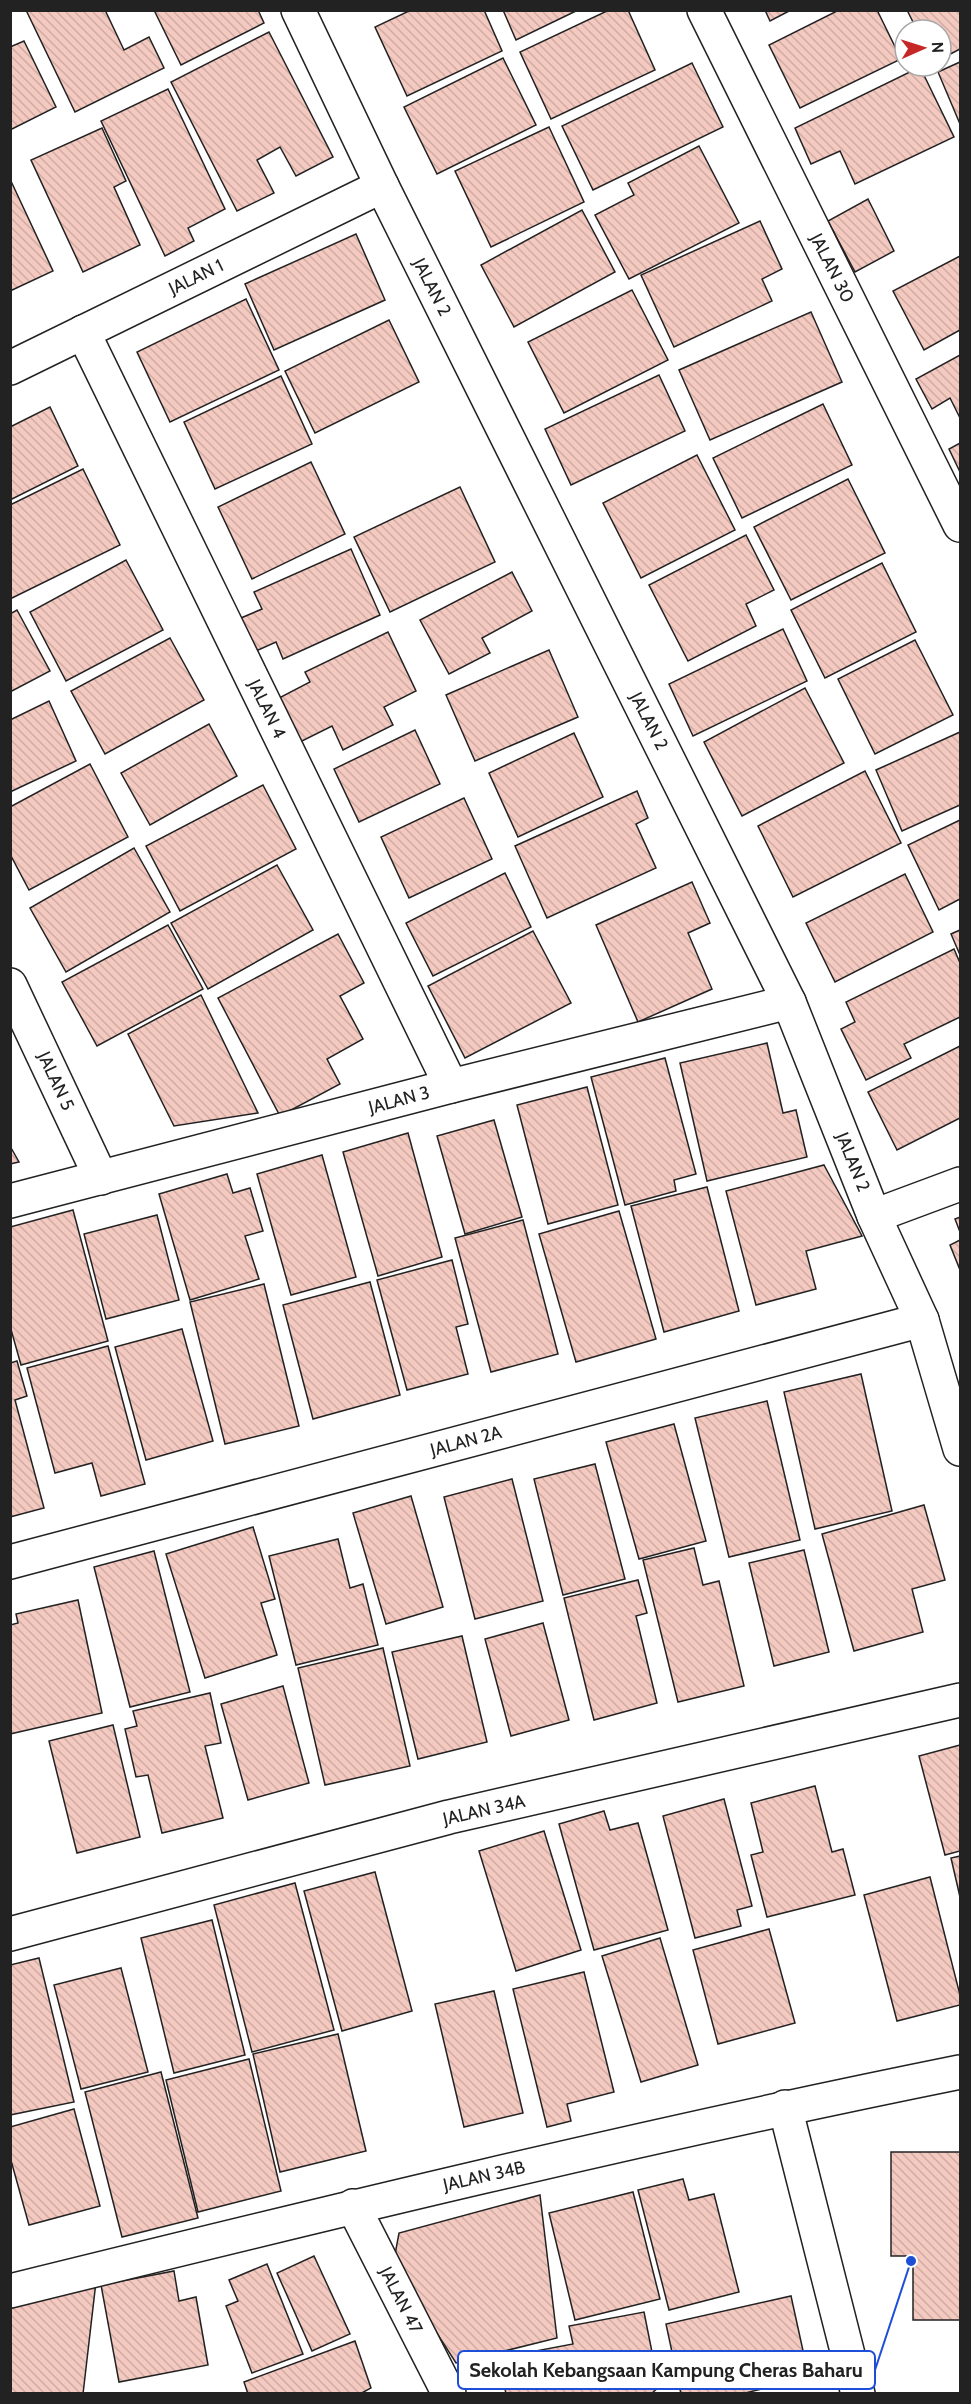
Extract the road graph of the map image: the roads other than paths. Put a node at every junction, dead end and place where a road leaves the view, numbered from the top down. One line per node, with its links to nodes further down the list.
1 (298, 10): 3 (street, JALAN 2)
2 (704, 10): 6 (street, JALAN 30)
3 (382, 186): 4 (street, JALAN 1); 8 (street, JALAN 2)
4 (83, 332): 5 (street, JALAN 1); 9 (street, JALAN 4)
5 (10, 368)
6 (960, 525)
7 (10, 985): 10 (street, JALAN 5)
8 (789, 1002): 9 (street, JALAN 3); 13 (street, JALAN 2)
9 (451, 1086): 10 (street, JALAN 3)
10 (102, 1178): 12 (street, JALAN 3)
11 (960, 1184): 13 (street)
12 (10, 1201)
13 (874, 1216): 14 (street, JALAN 2)
14 (922, 1320): 15 (street, JALAN 2); 16 (street, JALAN 2A)
15 (960, 1449)
16 (10, 1562)
17 (960, 1700): 18 (street, JALAN 34A)
18 (10, 1934)
19 (960, 2072): 20 (street, JALAN 34B)
20 (785, 2107): 21 (street, JALAN 34B); 24 (street)
21 (353, 2206): 22 (street, JALAN 34B); 23 (street, JALAN 47)
22 (10, 2291)
23 (448, 2394)
24 (858, 2394)

